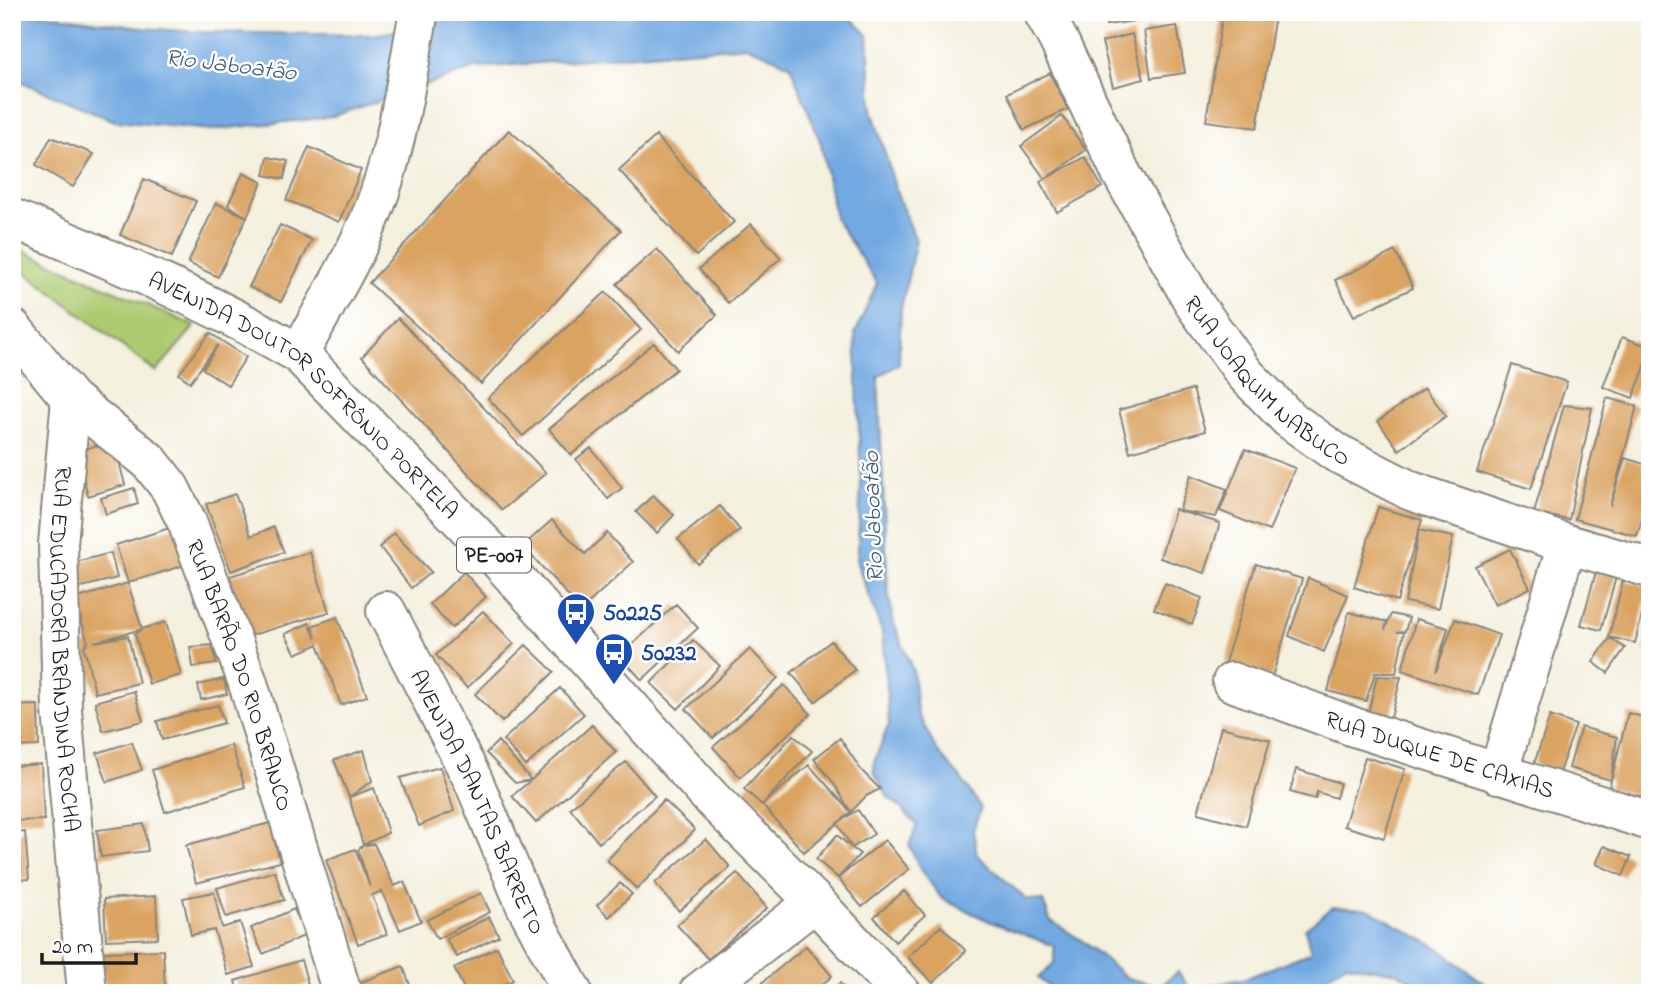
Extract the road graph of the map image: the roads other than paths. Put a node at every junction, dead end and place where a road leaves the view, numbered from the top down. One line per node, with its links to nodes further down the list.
1 (419, 12): 5 (street)
2 (1043, 12): 7 (street, RUA JOAQUIM NABUCO)
3 (12, 218): 5 (street, AVENIDA DOUTOR SOFRÔNIO PORTELA / PE-007)
4 (12, 328): 6 (street)
5 (299, 354): 13 (street, AVENIDA DOUTOR SOFRÔNIO PORTELA / PE-007)
6 (71, 399): 14 (street, RUA EDUCADORA BRANDINA ROCHA); 15 (street, RUA BARÃO DO RIO BRANCO)
7 (1567, 544): 8 (street, RUA JOAQUIM NABUCO); 11 (street)
8 (1650, 568)
9 (386, 611): 16 (street, AVENIDA DANTAS BARRETO)
10 (1231, 682): 11 (street, RUA DUQUE DE CAXIAS)
11 (1498, 774): 12 (street, RUA DUQUE DE CAXIAS)
12 (1650, 821)
13 (815, 902): 17 (street); 18 (street, AVENIDA DOUTOR SOFRÔNIO PORTELA / PE-007)
14 (87, 993)
15 (342, 993)
16 (573, 993)
17 (698, 993)
18 (901, 993)

